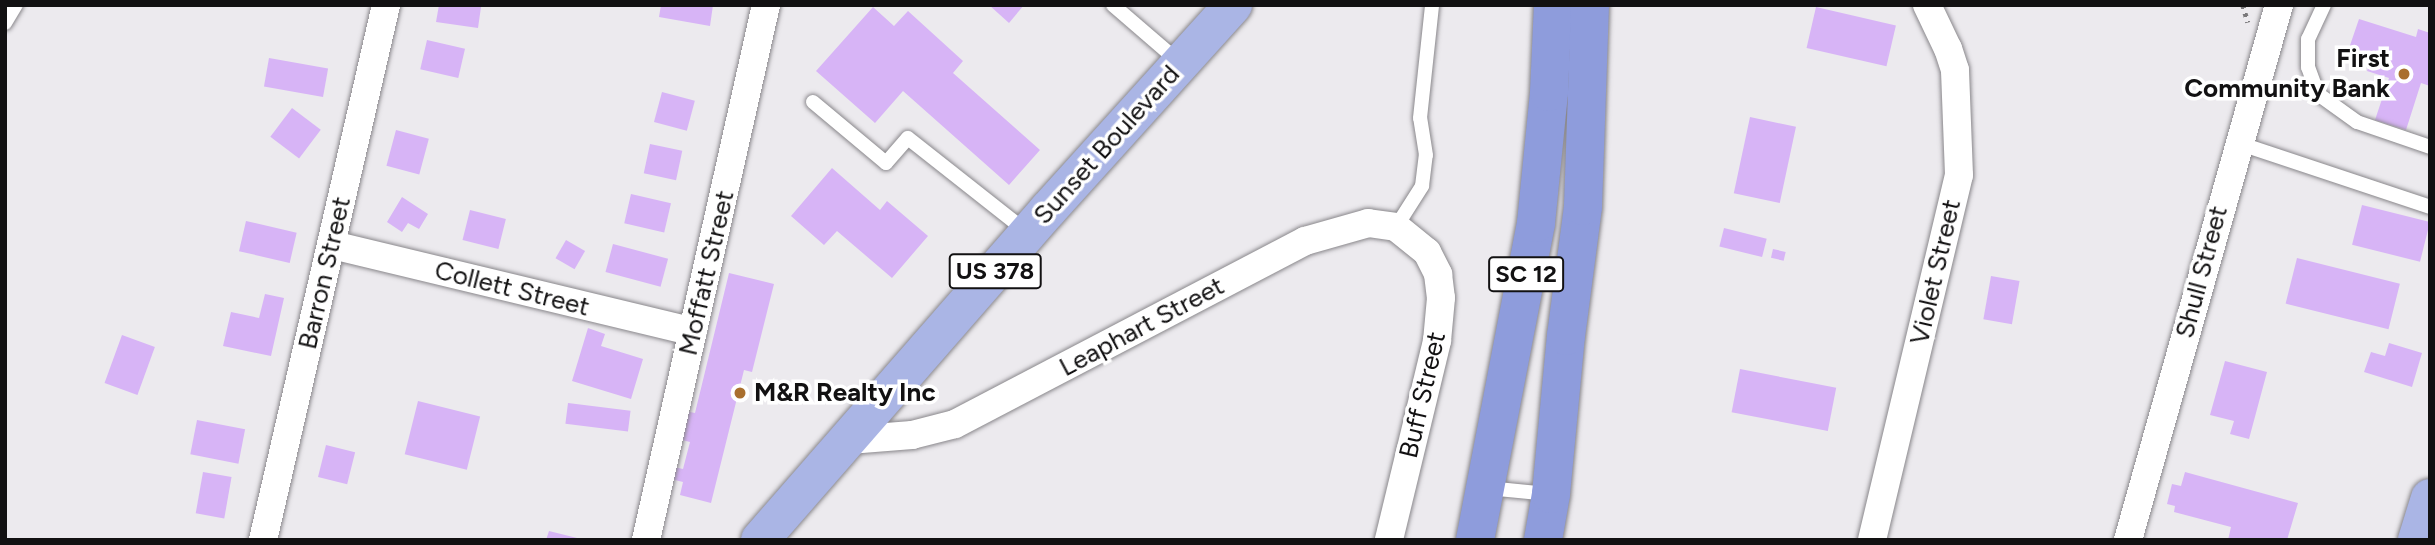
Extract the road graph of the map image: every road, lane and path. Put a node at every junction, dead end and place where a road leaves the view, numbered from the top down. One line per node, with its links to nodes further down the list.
1 (16, 5): 12 (lane)
2 (386, 5): 20 (street, Barron Street)
3 (766, 5): 21 (street, Moffatt Street)
4 (1113, 5): 13 (lane)
5 (1233, 5): 13 (main road, Sunset Boulevard / US 378)
6 (1432, 5): 18 (lane)
7 (1553, 5): 23 (highway, SC 12)
8 (1590, 5): 24 (highway, SC 12)
9 (1927, 5): 31 (street, Violet Street)
10 (2279, 5): 15 (street, Shull Street)
11 (2324, 5): 16 (lane)
12 (5, 23)
13 (1181, 63): 19 (main road, Sunset Boulevard / US 378)
14 (813, 102): 19 (lane)
15 (2238, 143): 17 (lane); 32 (street, Shull Street)
16 (2430, 147)
17 (2430, 207)
18 (1396, 227): 22 (street, Leaphart Street); 28 (street, Buff Street)
19 (1028, 233): 22 (main road, Sunset Boulevard / US 378)
20 (332, 245): 21 (street, Collett Street); 25 (street, Barron Street)
21 (693, 332): 26 (street, Moffatt Street)
22 (849, 440): 27 (main road, Sunset Boulevard / US 378)
23 (1487, 488): 24 (lane); 29 (highway, SC 12)
24 (1551, 494): 30 (highway, SC 12)
25 (263, 540)
26 (646, 540)
27 (760, 540)
28 (1389, 540)
29 (1475, 540)
30 (1542, 540)
31 (1872, 540)
32 (2128, 540)

